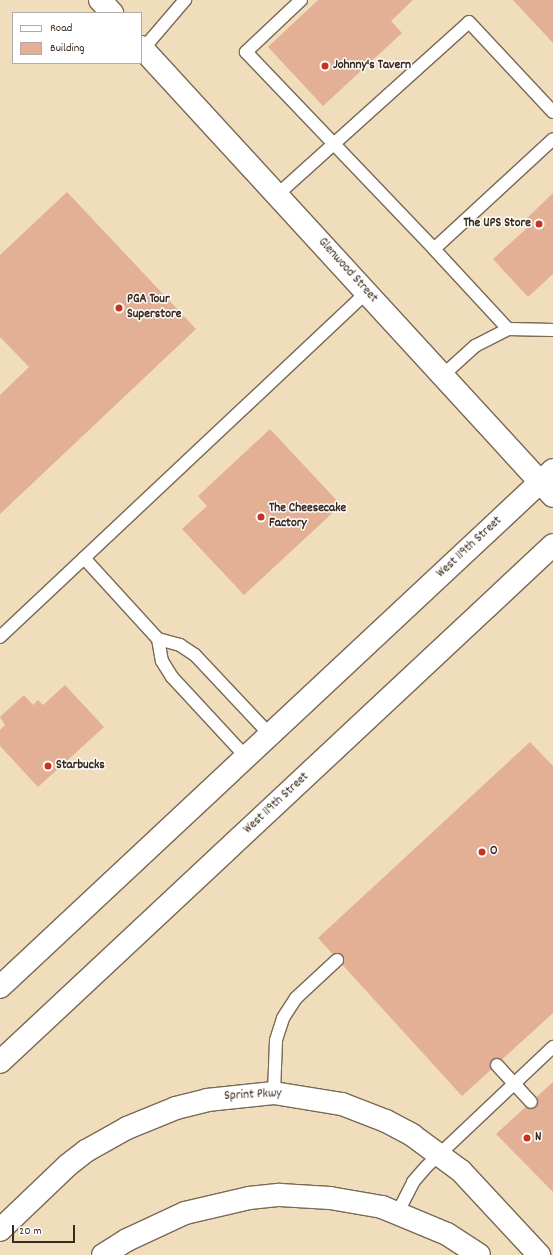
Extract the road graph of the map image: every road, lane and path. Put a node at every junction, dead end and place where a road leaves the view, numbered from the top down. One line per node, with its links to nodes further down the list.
1 (100, 0): 4 (street)
2 (185, 0): 5 (lane)
3 (302, 0): 8 (lane)
4 (111, 12)
5 (142, 48): 9 (street, Glenwood Street)
6 (553, 112): 8 (lane)
7 (553, 139): 10 (lane)
8 (332, 144): 9 (lane); 10 (lane)
9 (277, 195): 11 (street, Glenwood Street)
10 (434, 249): 12 (lane)
11 (366, 293): 14 (street, Glenwood Street); 17 (lane)
12 (508, 329): 13 (lane); 14 (lane)
13 (553, 330)
14 (442, 376): 15 (street, Glenwood Street)
15 (549, 482): 20 (street, West 119th Street)
16 (553, 545): 25 (street, West 119th Street)
17 (84, 558): 18 (lane); 19 (lane)
18 (0, 637)
19 (158, 639): 20 (lane); 21 (lane)
20 (270, 735): 21 (street, West 119th Street)
21 (246, 758): 23 (street, West 119th Street)
22 (337, 960): 28 (lane)
23 (0, 987)
24 (553, 1046): 27 (lane)
25 (0, 1062)
26 (497, 1065): 27 (lane)
27 (514, 1083): 29 (lane); 30 (lane)
28 (274, 1093): 30 (street, Sprint Pkwy); 32 (street, Sprint Pkwy)
29 (531, 1102)
30 (438, 1154): 31 (lane); 35 (street, Sprint Pkwy)
31 (398, 1212): 33 (street); 34 (street)
32 (0, 1230)
33 (103, 1255)
34 (479, 1255)
35 (540, 1255)

